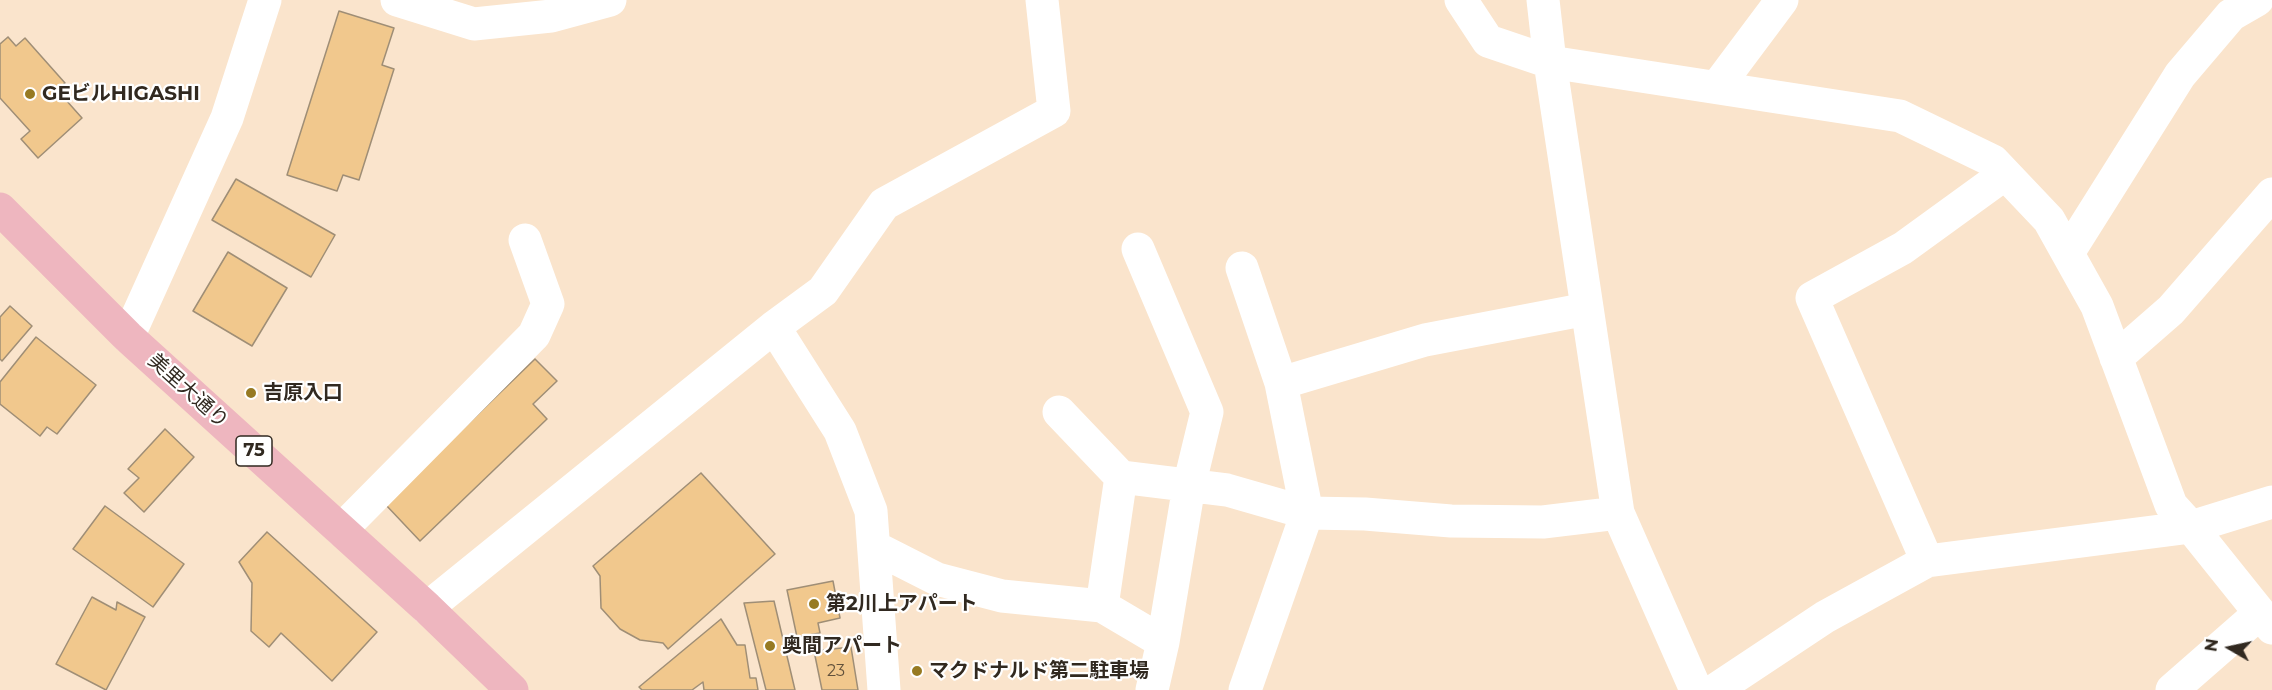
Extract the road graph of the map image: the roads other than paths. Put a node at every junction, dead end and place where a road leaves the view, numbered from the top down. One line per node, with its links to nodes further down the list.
1 (265, 0): 21 (street)
2 (397, 0): 9 (street)
3 (610, 0): 9 (street)
4 (1042, 0): 20 (street)
5 (1461, 0): 10 (street)
6 (1543, 0): 10 (street)
7 (1782, 0): 11 (street)
8 (2257, 0): 17 (street)
9 (479, 12)
10 (1550, 62): 11 (street); 19 (street)
11 (1718, 87): 12 (street)
12 (2005, 174): 17 (street); 33 (street)
13 (2272, 194): 22 (street)
14 (0, 209): 21 (main road, 美里大通り / 75)
15 (525, 240): 31 (street)
16 (1138, 249): 26 (street)
17 (2068, 253): 22 (street)
18 (1242, 268): 23 (street)
19 (1587, 309): 23 (street); 29 (street)
20 (774, 327): 32 (street); 35 (street)
21 (128, 337): 31 (main road, 美里大通り / 75)
22 (2116, 358): 30 (street)
23 (1281, 383): 28 (street)
24 (1059, 412): 25 (street)
25 (1121, 477): 26 (street); 34 (street)
26 (1188, 486): 28 (street); 37 (street)
27 (2272, 502): 30 (street)
28 (1306, 513): 29 (street); 41 (street)
29 (1618, 513): 42 (street)
30 (2191, 527): 33 (street); 36 (street)
31 (341, 530): 35 (main road, 美里大通り / 75)
32 (874, 547): 34 (street); 39 (street)
33 (1927, 561): 43 (street)
34 (1102, 606): 37 (street)
35 (427, 608): 38 (main road, 美里大通り / 75)
36 (2266, 620): 44 (street)
37 (1163, 642): 40 (street)
38 (512, 690)
39 (884, 690)
40 (1152, 690)
41 (1245, 690)
42 (1696, 690)
43 (1715, 690)
44 (2172, 690)

